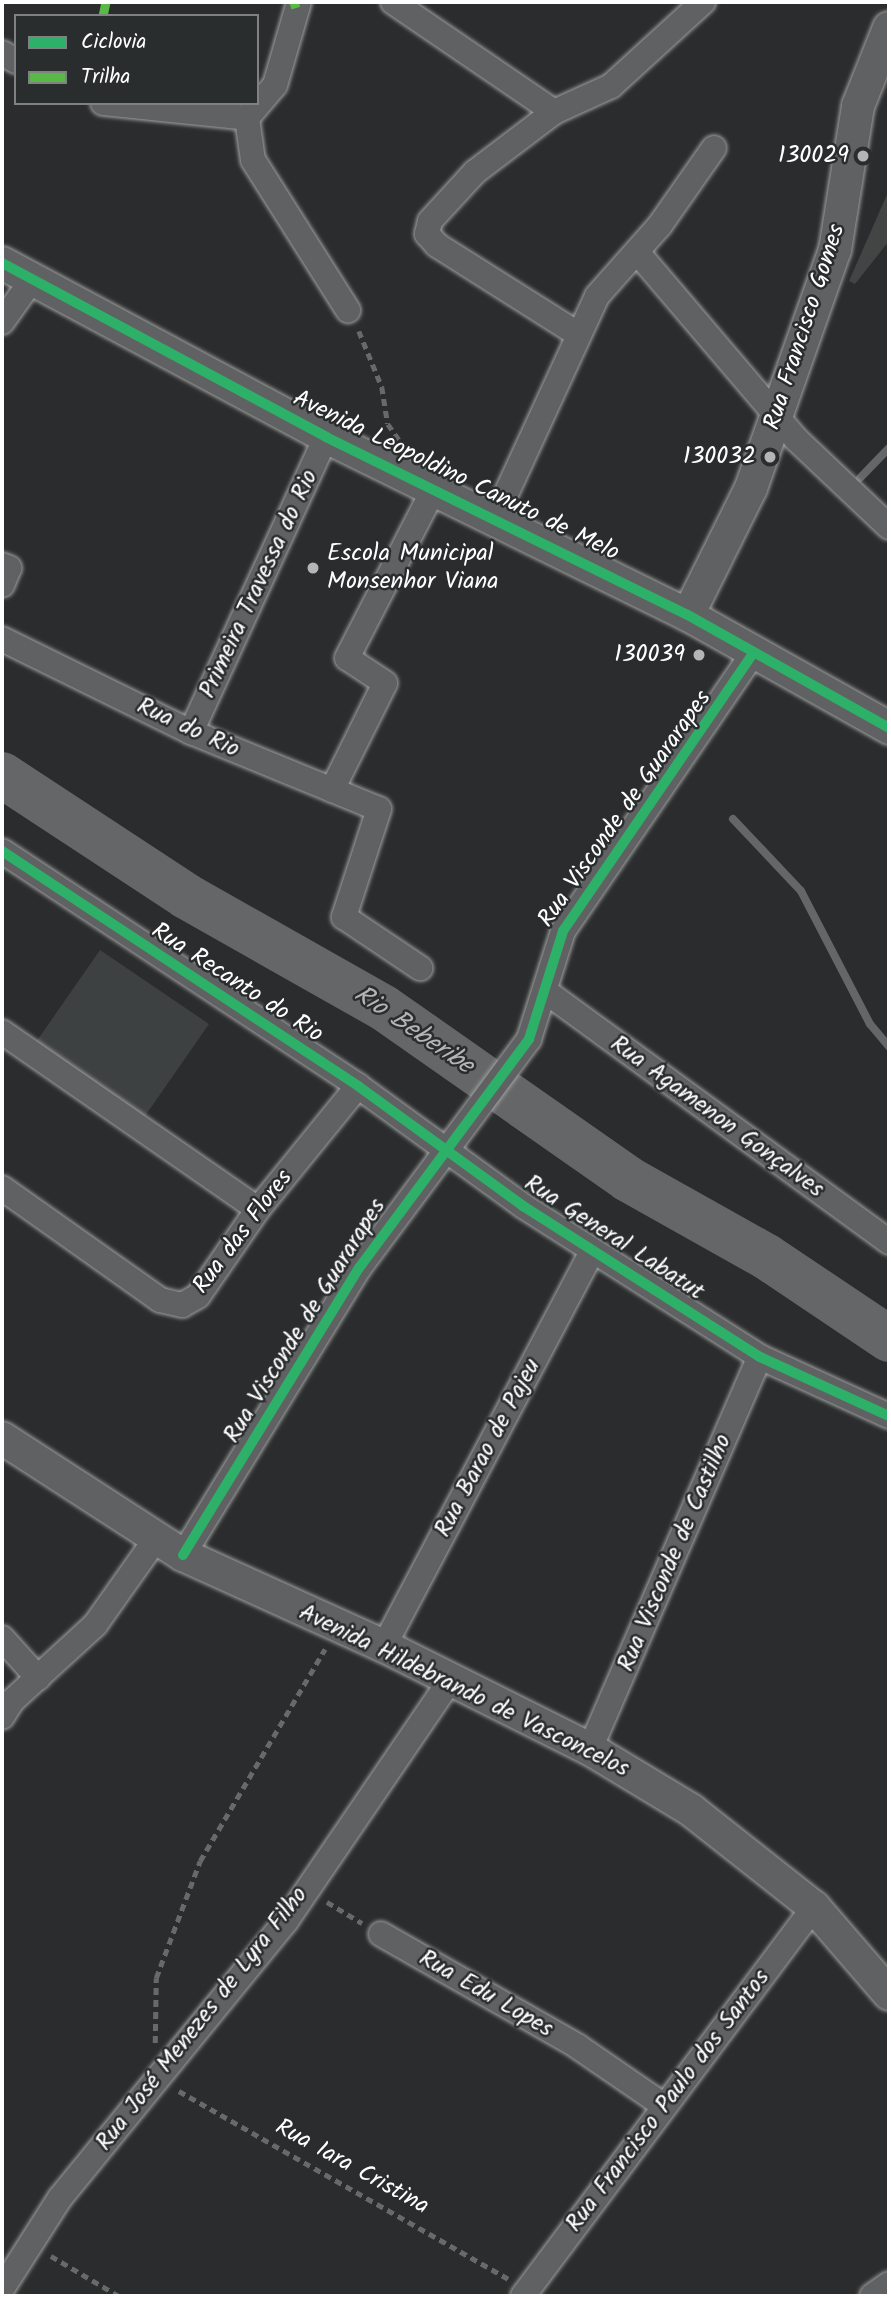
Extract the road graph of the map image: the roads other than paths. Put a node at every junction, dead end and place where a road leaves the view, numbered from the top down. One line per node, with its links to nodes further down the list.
1 (299, 2): 5 (street)
2 (393, 2): 8 (street)
3 (703, 2): 8 (street)
4 (889, 28): 17 (street, Rua Francisco Gomes)
5 (259, 104)
6 (122, 105): 9 (street)
7 (258, 105): 9 (street)
8 (554, 112): 16 (street)
9 (247, 118): 14 (street)
10 (714, 148): 11 (street)
11 (637, 252): 16 (street); 17 (street)
12 (2, 263): 13 (street, Avenida Leopoldino Canuto de Melo)
13 (32, 280): 15 (street); 18 (street, Avenida Leopoldino Canuto de Melo)
14 (348, 310)
15 (2, 322)
16 (576, 333): 20 (street)
17 (776, 415): 21 (street); 24 (street, Rua Francisco Gomes)
18 (326, 437): 19 (street, Avenida Leopoldino Canuto de Melo); 28 (street, Primeira Travessa do Rio)
19 (429, 483): 20 (street, Avenida Leopoldino Canuto de Melo); 29 (street)
20 (495, 518): 24 (street, Avenida Leopoldino Canuto de Melo)
21 (889, 527)
22 (2, 565): 23 (street)
23 (2, 585)
24 (688, 615): 26 (street, Avenida Leopoldino Canuto de Melo)
25 (2, 639): 28 (street, Rua do Rio)
26 (753, 654): 27 (street, Avenida Leopoldino Canuto de Melo); 32 (street, Rua Visconde de Guararapes)
27 (889, 728)
28 (191, 732): 29 (street, Rua do Rio)
29 (332, 790): 31 (street, Rua do Rio)
30 (2, 851): 34 (street, Rua Recanto do Rio)
31 (420, 968)
32 (545, 991): 35 (street, Rua Visconde de Guararapes); 38 (street, Rua Agamenon Gonçalves)
33 (2, 1032): 37 (street)
34 (358, 1086): 35 (street, Rua Recanto do Rio); 37 (street, Rua das Flores)
35 (448, 1151): 39 (street, Rua General Labatut); 44 (street, Rua Visconde de Guararapes)
36 (2, 1188): 37 (street, Rua das Flores)
37 (258, 1209)
38 (889, 1242)
39 (593, 1251): 40 (street, Rua General Labatut); 46 (street, Rua Barao de Pajeu)
40 (760, 1357): 41 (street, Rua General Labatut); 50 (street, Rua Visconde de Castilho)
41 (889, 1416)
42 (2, 1438): 43 (street, Avenida Hildebrando de Vasconcelos)
43 (156, 1539): 44 (street, Avenida Hildebrando de Vasconcelos); 47 (street)
44 (183, 1555): 46 (street, Avenida Hildebrando de Vasconcelos)
45 (2, 1638): 47 (street)
46 (384, 1646): 48 (street, Avenida Hildebrando de Vasconcelos)
47 (38, 1678): 49 (street)
48 (451, 1679): 50 (street, Avenida Hildebrando de Vasconcelos); 56 (street, Rua José Menezes de Lyra Filho)
49 (2, 1717)
50 (590, 1749): 51 (street, Avenida Hildebrando de Vasconcelos)
51 (814, 1907): 53 (street, Avenida Hildebrando de Vasconcelos); 54 (street, Rua Francisco Paulo dos Santos)
52 (381, 1934): 54 (street, Rua Edu Lopes)
53 (889, 1994)
54 (663, 2105): 57 (street, Rua Francisco Paulo dos Santos)
55 (889, 2284): 58 (street)
56 (2, 2289)
57 (525, 2293)
58 (872, 2296)

